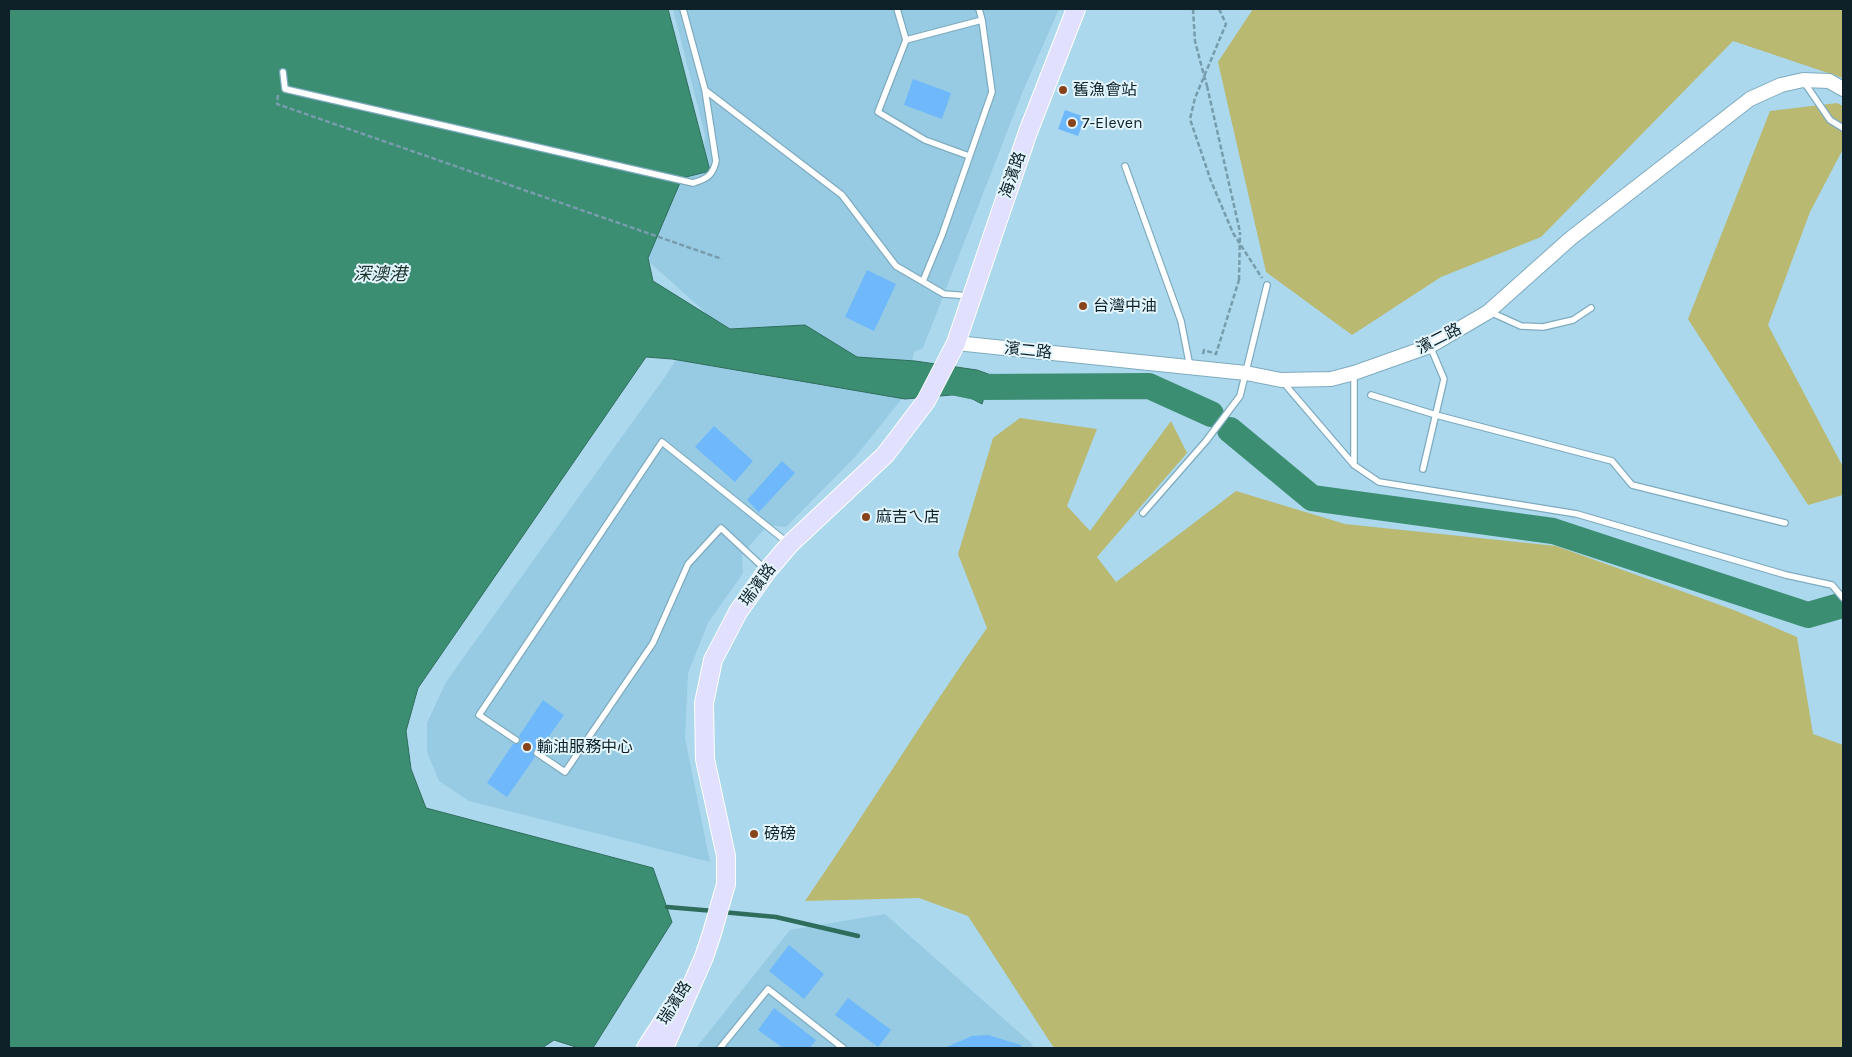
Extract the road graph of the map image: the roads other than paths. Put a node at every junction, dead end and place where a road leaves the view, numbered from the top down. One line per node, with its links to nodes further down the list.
1 (683, 9): 10 (lane)
2 (897, 9): 6 (lane)
3 (979, 9): 5 (lane)
4 (1076, 9): 16 (main road, 海濱路)
5 (982, 20): 6 (lane); 12 (lane)
6 (906, 40): 12 (lane)
7 (283, 72): 10 (lane)
8 (1803, 80): 9 (street, 濱二路); 11 (lane); 18 (street, 濱二路)
9 (1843, 89)
10 (705, 90): 14 (lane)
11 (1843, 128)
12 (969, 156): 14 (lane)
13 (1125, 166): 21 (lane)
14 (923, 282): 16 (lane)
15 (1267, 285): 22 (lane)
16 (972, 296): 19 (main road, 海濱路)
17 (1591, 308): 18 (lane)
18 (1488, 312): 20 (street, 濱二路)
19 (956, 343): 21 (street, 濱二路); 31 (main road, 瑞濱路)
20 (1430, 346): 23 (street, 濱二路); 26 (lane)
21 (1190, 367): 22 (street, 濱二路)
22 (1246, 373): 24 (street, 濱二路); 29 (lane)
23 (1354, 373): 24 (street, 濱二路); 27 (lane)
24 (1281, 380): 27 (lane)
25 (1371, 395): 26 (lane)
26 (1436, 415): 28 (lane); 30 (lane)
27 (1354, 465): 33 (lane)
28 (1423, 469)
29 (1143, 513)
30 (1785, 523)
31 (790, 544): 32 (main road, 瑞濱路); 34 (lane)
32 (767, 571): 35 (lane); 36 (main road, 瑞濱路)
33 (1843, 598)
34 (516, 740)
35 (537, 754)
36 (704, 957): 37 (main road, 瑞濱路); 38 (main road, 瑞濱路)
37 (646, 1048)
38 (664, 1048)
39 (720, 1048): 40 (lane)
40 (843, 1048)

